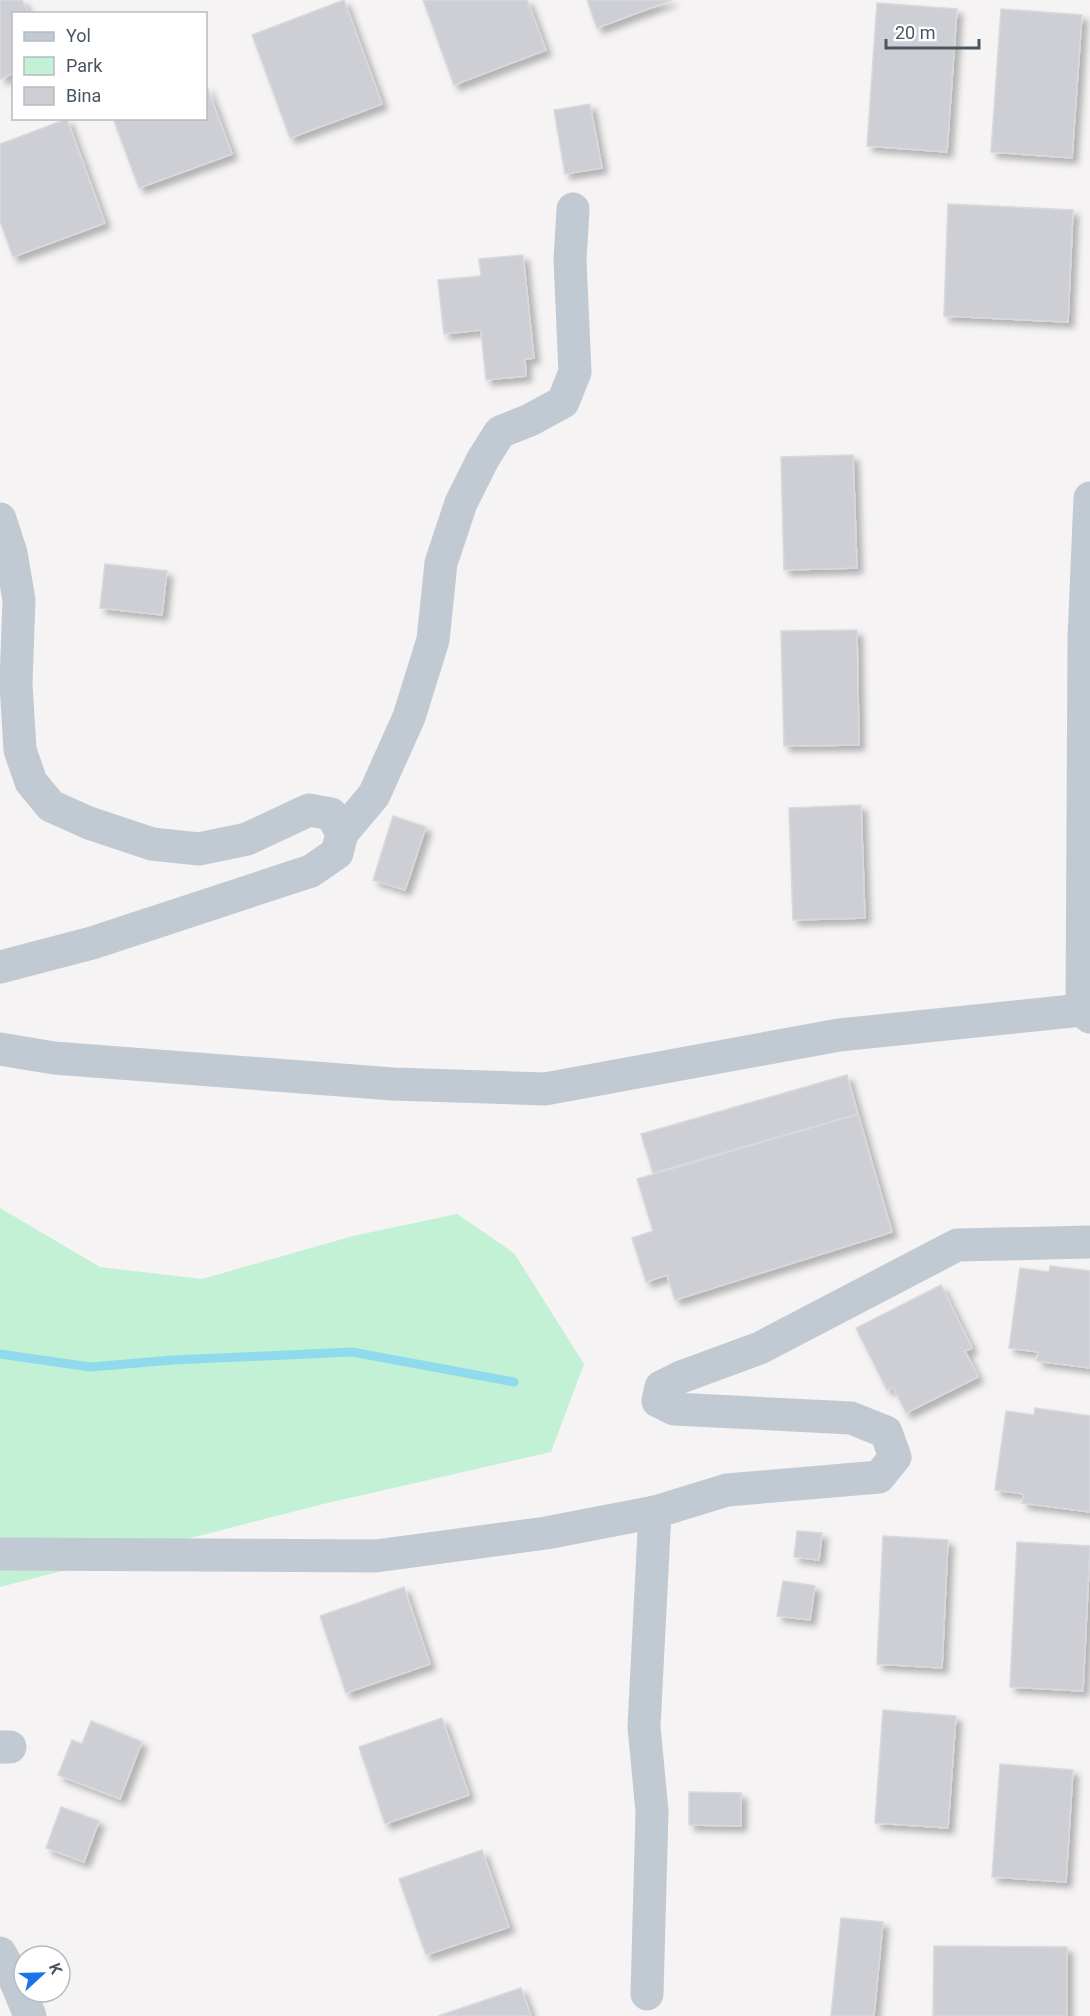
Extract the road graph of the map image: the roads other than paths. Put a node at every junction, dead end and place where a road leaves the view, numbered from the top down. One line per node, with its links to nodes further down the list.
1 (573, 209): 4 (street)
2 (1090, 498): 6 (street)
3 (0, 519): 4 (street)
4 (342, 833): 5 (street)
5 (0, 967)
6 (1086, 1014): 7 (street)
7 (0, 1049)
8 (1090, 1242): 9 (street)
9 (655, 1512): 10 (street); 12 (street)
10 (0, 1554)
11 (0, 1953): 13 (street)
12 (647, 1994)
13 (30, 2016)

